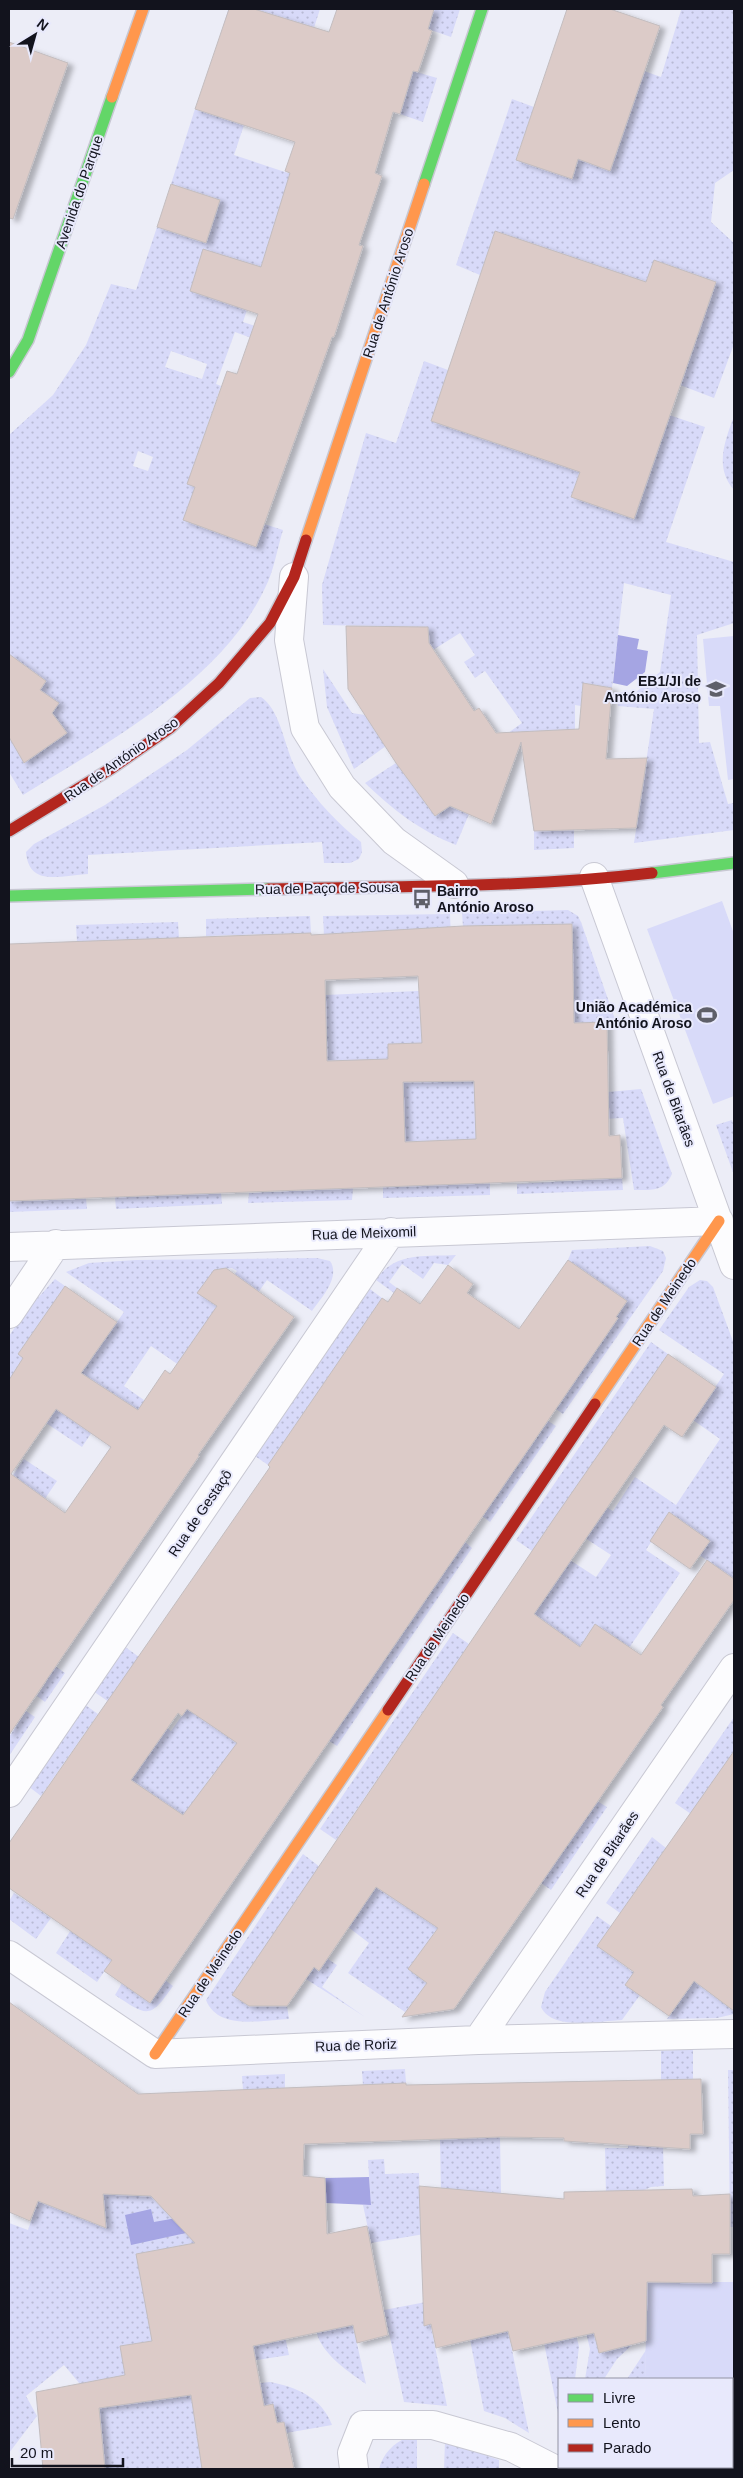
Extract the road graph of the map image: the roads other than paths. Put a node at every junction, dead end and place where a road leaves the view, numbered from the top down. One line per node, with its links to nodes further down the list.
1 (143, 9): 3 (street, Avenida do Parque)
2 (482, 9): 4 (street, Rua de António Aroso)
3 (9, 372)
4 (294, 577): 5 (street, Rua de António Aroso); 8 (street, Rua de António Aroso)
5 (9, 832)
6 (734, 863): 7 (street, Rua de Paço de Sousa)
7 (594, 877): 8 (street, Rua de Paço de Sousa); 10 (street, Rua de Bitarães)
8 (454, 884): 9 (street, Rua de Paço de Sousa)
9 (9, 896)
10 (719, 1221): 11 (street, Rua de Meixomil); 14 (street, Rua de Bitarães); 21 (street, Rua de Meinedo)
11 (391, 1232): 12 (street, Rua de Meixomil); 17 (street, Rua de Gestaçô)
12 (56, 1244): 13 (street, Rua de Meixomil); 15 (street)
13 (9, 1247)
14 (734, 1265)
15 (9, 1314)
16 (734, 1668): 20 (street, Rua de Bitarães)
17 (9, 1793)
18 (9, 1955): 21 (street)
19 (734, 2034): 20 (street, Rua de Roriz)
20 (478, 2040): 21 (street, Rua de Roriz)
21 (155, 2054)
22 (354, 2469): 23 (street)
23 (554, 2469)

